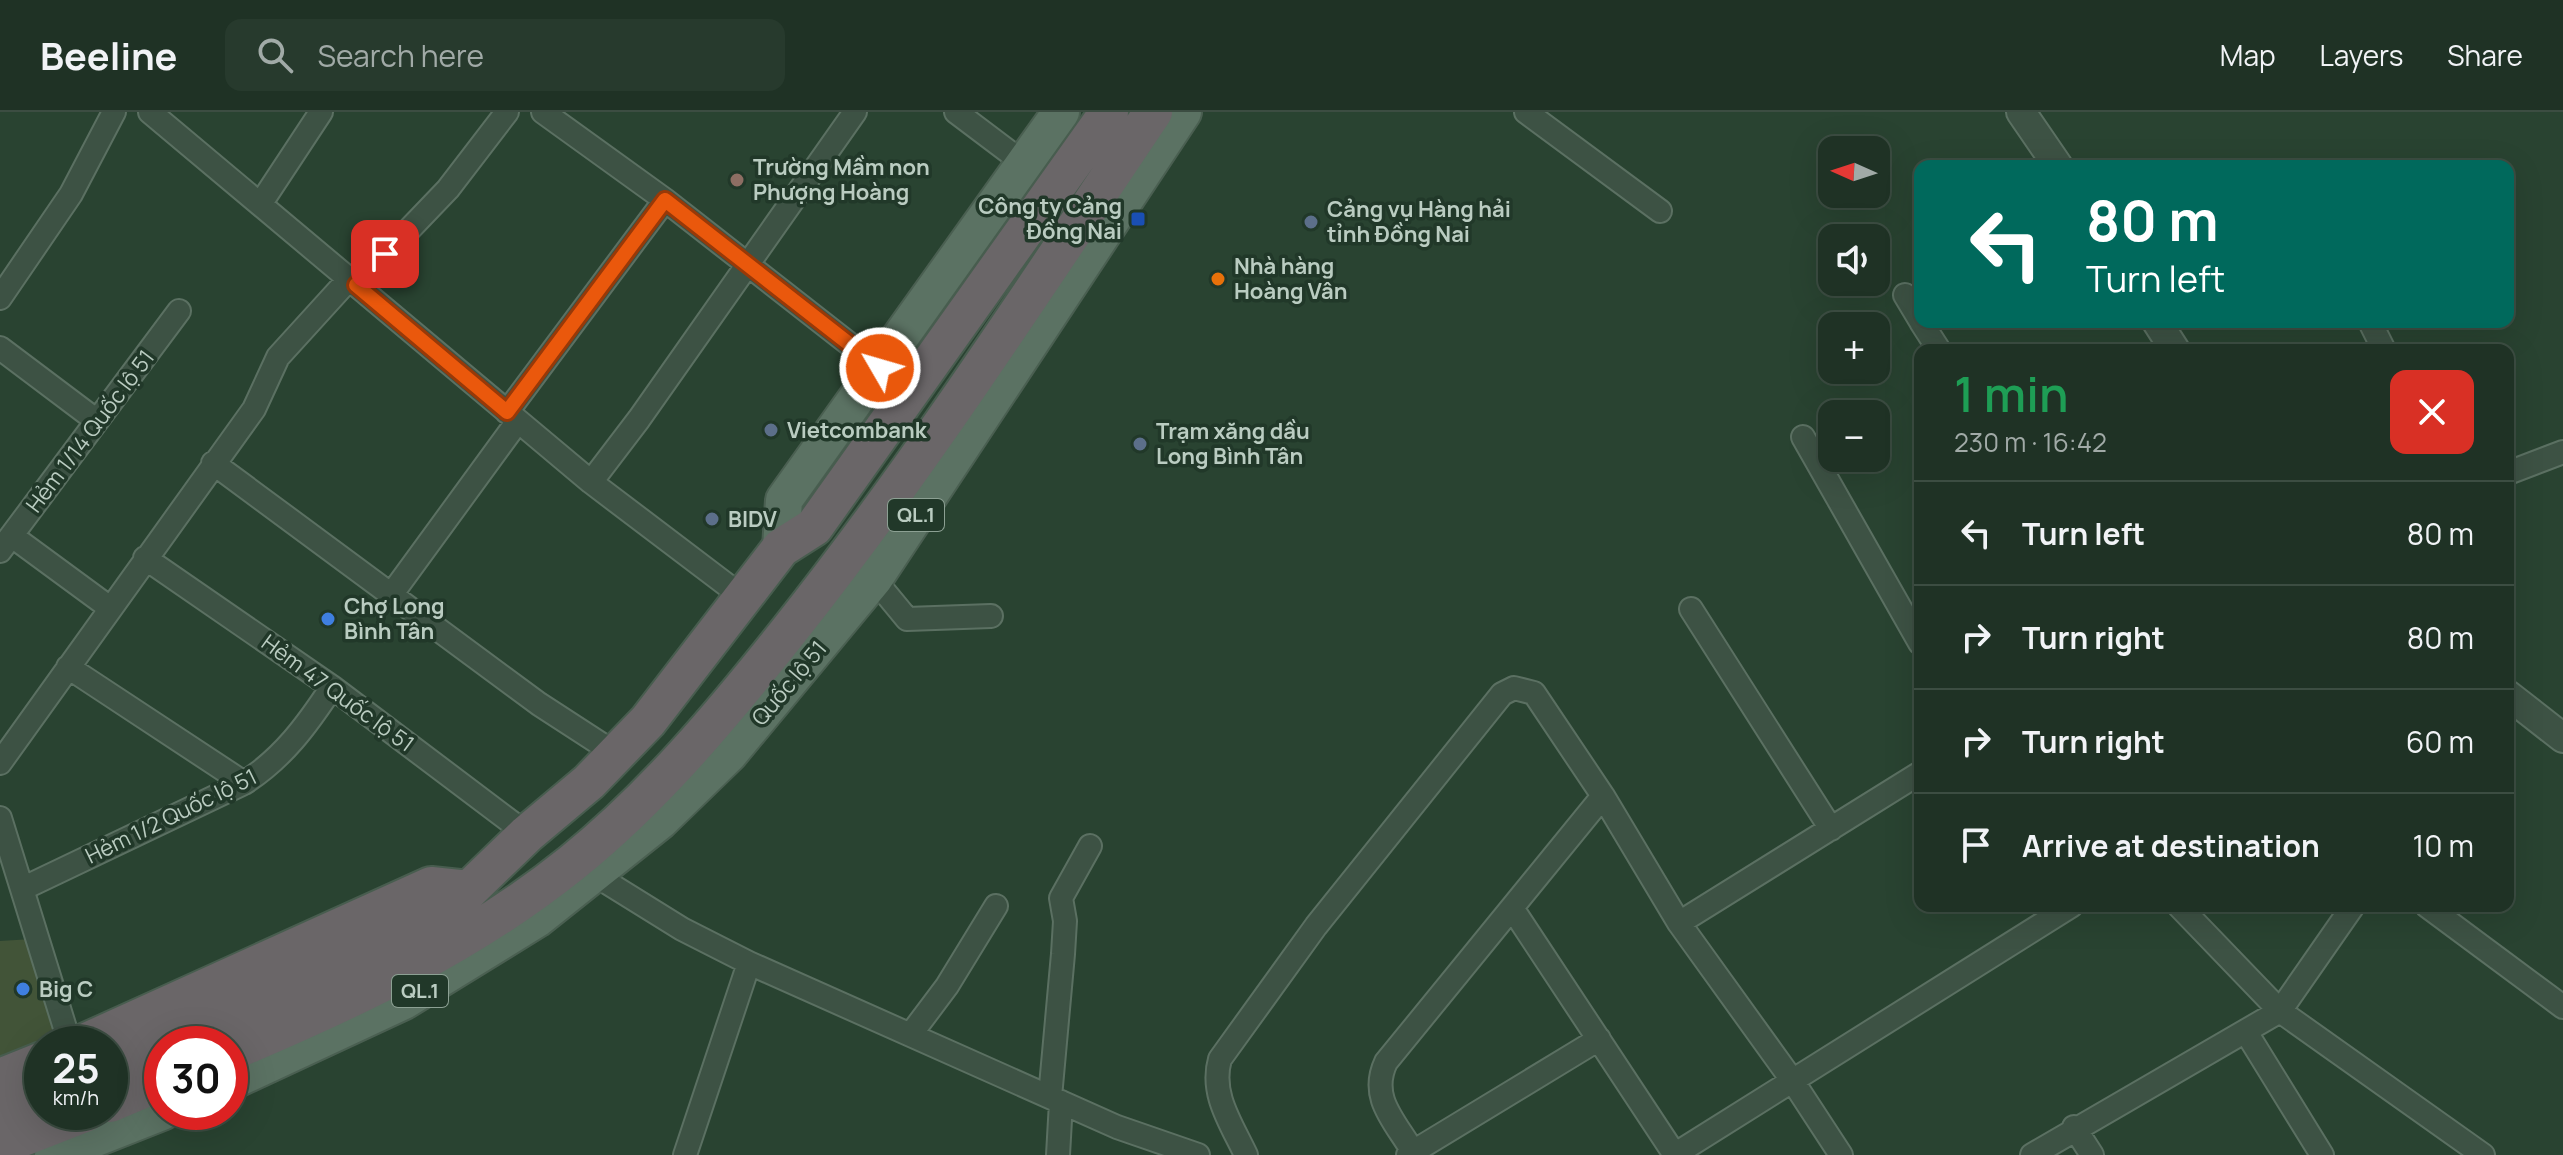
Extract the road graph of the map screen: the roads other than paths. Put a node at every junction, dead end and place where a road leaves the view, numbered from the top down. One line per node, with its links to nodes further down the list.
1 (114, 112): 22 (street)
2 (150, 112): 17 (street)
3 (321, 112): 17 (street)
4 (507, 112): 20 (street)
5 (543, 112): 16 (street)
6 (855, 112): 19 (street)
7 (956, 112): 15 (street)
8 (1061, 112): 15 (main road)
9 (1109, 112): 35 (highway)
10 (1153, 112): 57 (highway, Quốc lộ 51 / QL.1)
11 (1183, 112): 37 (main road, Quốc lộ 51 / QL.1)
12 (1526, 112): 18 (street)
13 (2021, 112): 14 (street)
14 (2054, 160)
15 (1025, 164): 26 (main road)
16 (665, 200): 19 (street); 27 (street)
17 (261, 203): 20 (street)
18 (1660, 211)
19 (747, 264): 26 (street); 33 (street)
20 (352, 282): 27 (street); 31 (street)
21 (1905, 295): 23 (street)
22 (0, 298)
23 (1914, 310)
24 (179, 311): 28 (street, Hẻm 1/14 Quốc lộ 51)
25 (0, 348): 28 (street)
26 (880, 368): 35 (main road)
27 (512, 417): 33 (street); 38 (street)
28 (97, 421): 34 (street, Hẻm 1/14 Quốc lộ 51)
29 (1803, 437): 43 (street)
30 (2563, 452): 32 (street)
31 (213, 463): 36 (street); 38 (street)
32 (2514, 471)
33 (591, 482): 39 (street)
34 (6, 543): 40 (street)
35 (781, 548): 39 (highway)
36 (145, 558): 40 (street); 45 (street, Hẻm 47 Quốc lộ 51)
37 (874, 579): 42 (street); 57 (main road, Quốc lộ 51 / QL.1)
38 (391, 595): 48 (street)
39 (744, 598): 48 (highway)
40 (110, 608): 44 (street)
41 (1691, 609): 54 (street)
42 (991, 616)
43 (1914, 632)
44 (68, 667): 49 (street); 51 (street)
45 (332, 687): 51 (street, Hẻm 1/2 Quốc lộ 51); 55 (street, Hẻm 47 Quốc lộ 51)
46 (2514, 700): 47 (street)
47 (2563, 738)
48 (616, 754): 55 (highway)
49 (0, 763)
50 (1914, 777): 54 (street)
51 (244, 783): 58 (street, Hẻm 1/2 Quốc lộ 51)
52 (1603, 796): 61 (street); 66 (street); 93 (street)
53 (0, 818): 58 (street)
54 (1831, 829): 66 (street)
55 (527, 834): 59 (highway)
56 (1090, 846): 82 (street)
57 (587, 866): 67 (street); 75 (highway, Quốc lộ 51 / QL.1); 78 (main road, Quốc lộ 51 / QL.1)
58 (24, 888): 70 (street)
59 (469, 890): 71 (highway); 76 (highway)
60 (996, 906): 73 (street)
61 (1512, 908): 74 (street); 88 (street)
62 (2061, 912): 80 (street)
63 (2185, 912): 69 (street)
64 (2349, 912): 69 (street)
65 (2435, 912): 68 (street)
66 (1679, 923): 80 (street)
67 (749, 963): 73 (street); 90 (street)
68 (2563, 1007)
69 (2280, 1011): 72 (street); 99 (street)
70 (65, 1026)
71 (122, 1026)
72 (2246, 1032): 85 (street); 98 (street)
73 (911, 1034): 82 (street)
74 (1599, 1039): 88 (street); 94 (street)
75 (248, 1044)
76 (128, 1057)
77 (24, 1068): 79 (highway)
78 (248, 1074)
79 (0, 1078)
80 (1792, 1080): 94 (street); 95 (street)
81 (24, 1099): 83 (highway)
82 (1056, 1100): 91 (street); 92 (street)
83 (0, 1109)
84 (144, 1119): 89 (main road)
85 (2074, 1127): 96 (street); 97 (street)
86 (41, 1130): 87 (highway)
87 (0, 1146)
88 (1410, 1154)
89 (53, 1155)
90 (685, 1155)
91 (1058, 1155)
92 (1198, 1155)
93 (1246, 1155)
94 (1674, 1155)
95 (1841, 1155)
96 (2032, 1155)
97 (2092, 1155)
98 (2322, 1155)
99 (2483, 1155)

